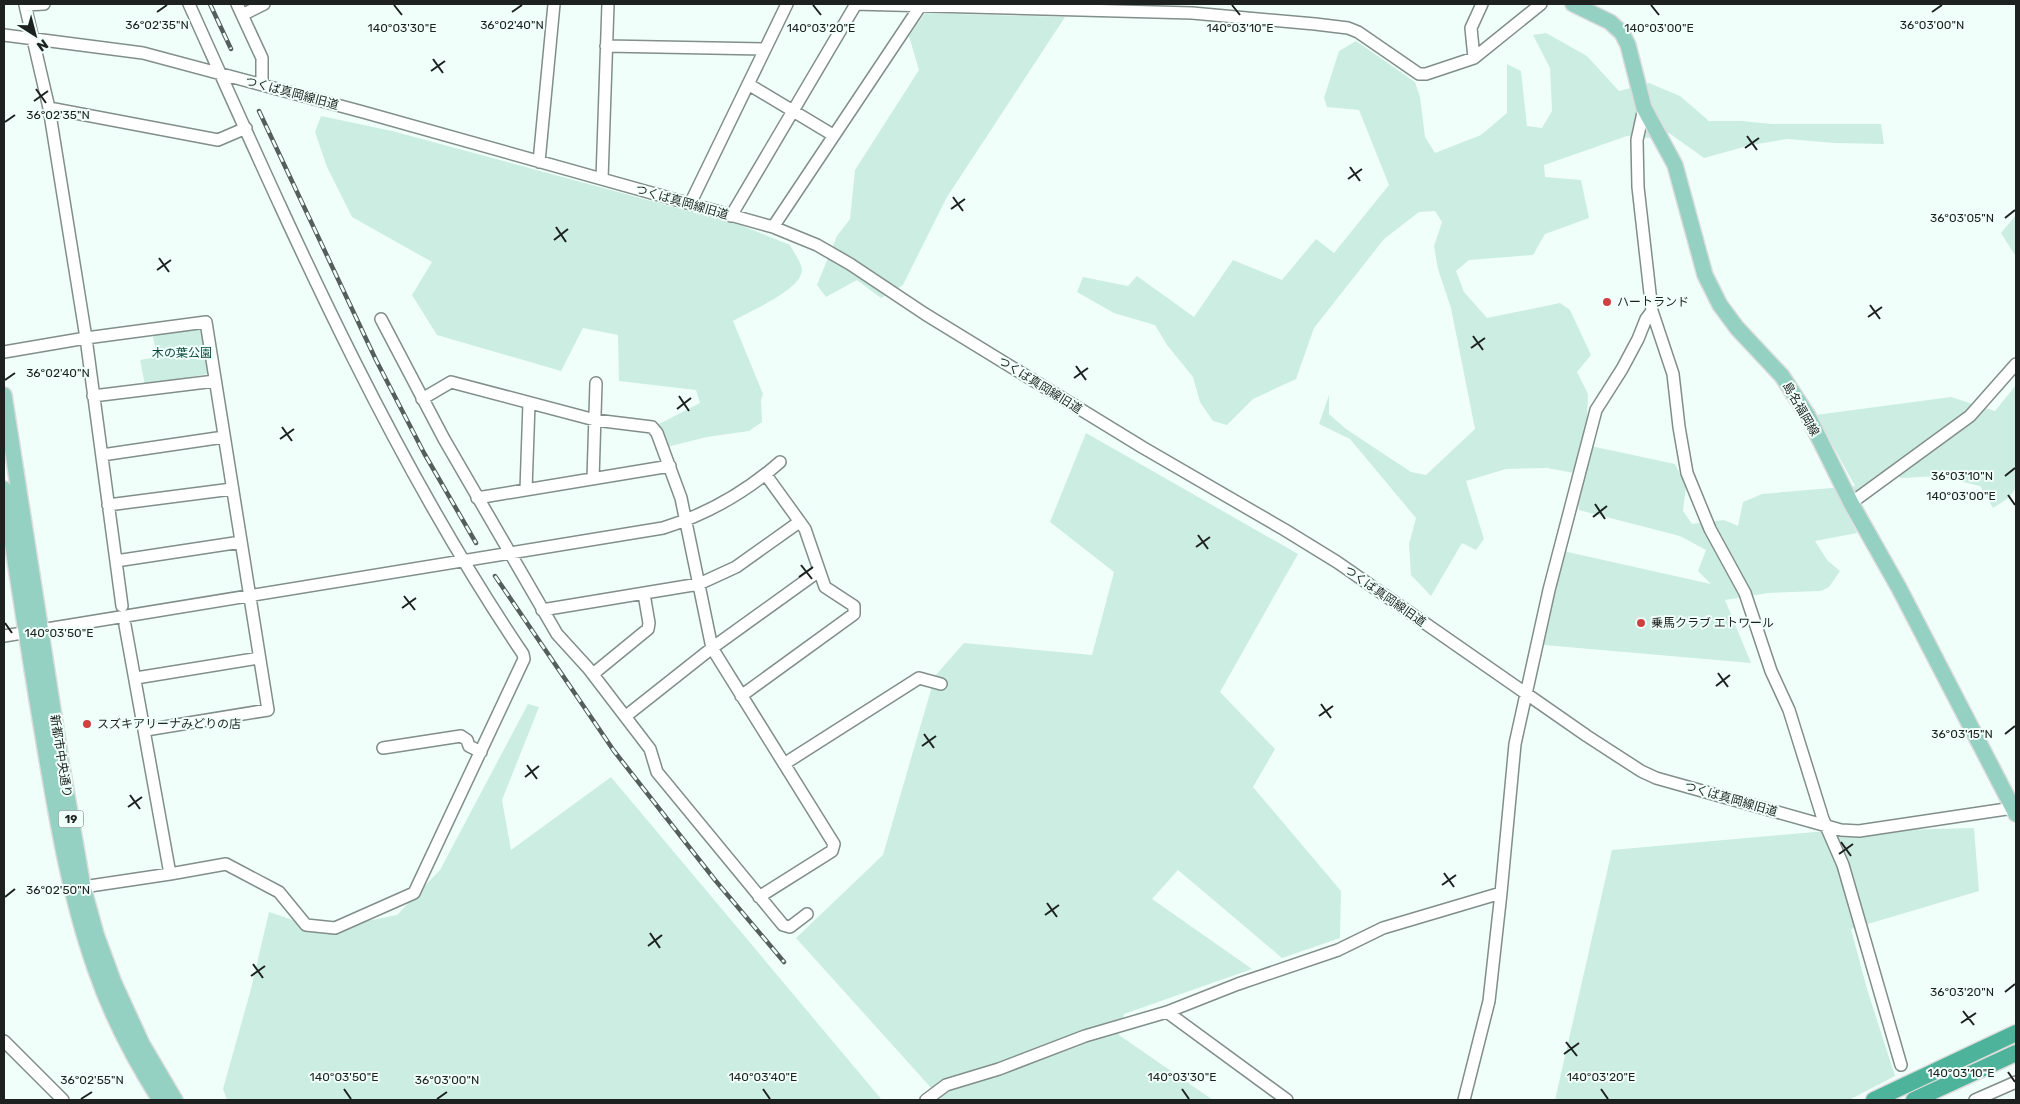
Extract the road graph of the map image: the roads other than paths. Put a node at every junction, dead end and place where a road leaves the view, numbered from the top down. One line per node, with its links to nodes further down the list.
1 (25, 4): 2 (street); 17 (street)
2 (44, 4)
3 (189, 4): 21 (street)
4 (237, 4): 15 (street)
5 (264, 4): 15 (street)
6 (554, 4): 29 (street)
7 (608, 4): 18 (street)
8 (787, 4): 19 (street)
9 (855, 4): 10 (street); 26 (street)
10 (894, 4): 14 (street)
11 (1482, 4): 20 (street)
12 (1541, 4): 20 (street)
13 (1574, 4): 25 (main road, 島名福岡線)
14 (921, 5): 20 (street); 28 (street)
15 (242, 15): 23 (street)
16 (4, 35): 17 (street, つくば真岡線旧道)
17 (34, 38): 21 (street, つくば真岡線旧道); 24 (street)
18 (606, 46): 19 (street); 30 (street)
19 (764, 49): 22 (street)
20 (1474, 58)
21 (221, 74): 23 (street, つくば真岡線旧道); 27 (street)
22 (748, 84): 26 (street); 31 (street)
23 (262, 85): 29 (street, つくば真岡線旧道)
24 (49, 108): 27 (street); 36 (street)
25 (1644, 108): 34 (street); 56 (main road, 島名福岡線)
26 (792, 111): 28 (street); 32 (street)
27 (246, 128): 63 (street)
28 (833, 135): 33 (street)
29 (539, 162): 30 (street, つくば真岡線旧道)
30 (602, 179): 31 (street, つくば真岡線旧道)
31 (690, 204): 32 (street, つくば真岡線旧道)
32 (731, 216): 33 (street, つくば真岡線旧道)
33 (773, 227): 79 (street, つくば真岡線旧道)
34 (1652, 311): 79 (street); 87 (street)
35 (381, 318): 43 (street)
36 (86, 338): 37 (street); 39 (street); 42 (street)
37 (4, 352)
38 (2016, 364): 56 (street)
39 (215, 381): 42 (street); 46 (street)
40 (596, 383): 45 (street)
41 (4, 395): 71 (main road, 新都市中央通り / 19)
42 (93, 396): 47 (street)
43 (422, 399): 44 (street); 55 (street)
44 (529, 402): 45 (street); 54 (street)
45 (595, 420): 49 (street); 51 (street)
46 (224, 437): 47 (street); 53 (street)
47 (102, 455): 57 (street)
48 (780, 462): 50 (street)
49 (670, 466): 51 (street); 58 (street)
50 (766, 475): 58 (street); 64 (street)
51 (593, 479): 54 (street)
52 (4, 489): 72 (main road, 新都市中央通り / 19)
53 (232, 489): 57 (street); 60 (street)
54 (526, 490): 55 (street)
55 (477, 498): 61 (street)
56 (1851, 503): 86 (main road, 島名福岡線)
57 (108, 505): 62 (street)
58 (686, 520): 61 (street); 65 (street)
59 (795, 524): 65 (street)
60 (241, 542): 62 (street); 67 (street)
61 (510, 554): 63 (street); 69 (street)
62 (116, 561): 68 (street)
63 (464, 562): 67 (street); 84 (street)
64 (819, 570): 74 (street); 80 (street)
65 (699, 584): 66 (street); 74 (street)
66 (644, 594): 69 (street); 76 (street)
67 (250, 596): 71 (street); 75 (street)
68 (122, 606)
69 (542, 610): 76 (street)
70 (126, 625): 77 (street)
71 (41, 629): 72 (street); 89 (main road, 新都市中央通り / 19)
72 (25, 632): 73 (street); 93 (main road, 新都市中央通り / 19)
73 (4, 636)
74 (712, 648): 80 (street); 81 (street)
75 (259, 658): 77 (street); 82 (street)
76 (593, 674): 81 (street)
77 (136, 678): 82 (street)
78 (941, 684): 85 (street)
79 (1525, 694): 87 (street, つくば真岡線旧道); 90 (street)
80 (742, 696): 85 (street)
81 (626, 716): 91 (street)
82 (146, 730): 88 (street)
83 (383, 748): 84 (street)
84 (481, 752): 88 (street)
85 (784, 764): 91 (street)
86 (2015, 810): 87 (street, つくば真岡線旧道)
87 (1827, 826): 99 (street)
88 (170, 874): 89 (street)
89 (83, 887): 93 (main road, 新都市中央通り / 19)
90 (1501, 893): 94 (street); 106 (street)
91 (759, 897): 92 (street)
92 (807, 914)
93 (117, 1007): 95 (main road, 新都市中央通り / 19)
94 (1167, 1012): 104 (street); 105 (street)
95 (130, 1034): 102 (main road, 新都市中央通り / 19); 103 (main road, 新都市中央通り / 19)
96 (2016, 1034): 107 (highway)
97 (4, 1041): 101 (street)
98 (2015, 1054): 108 (highway)
99 (1901, 1065)
100 (2016, 1082): 109 (street)
101 (63, 1100)
102 (160, 1100)
103 (175, 1100)
104 (926, 1100)
105 (1287, 1100)
106 (1464, 1100)
107 (1874, 1100)
108 (1914, 1100)
109 (1975, 1100)

